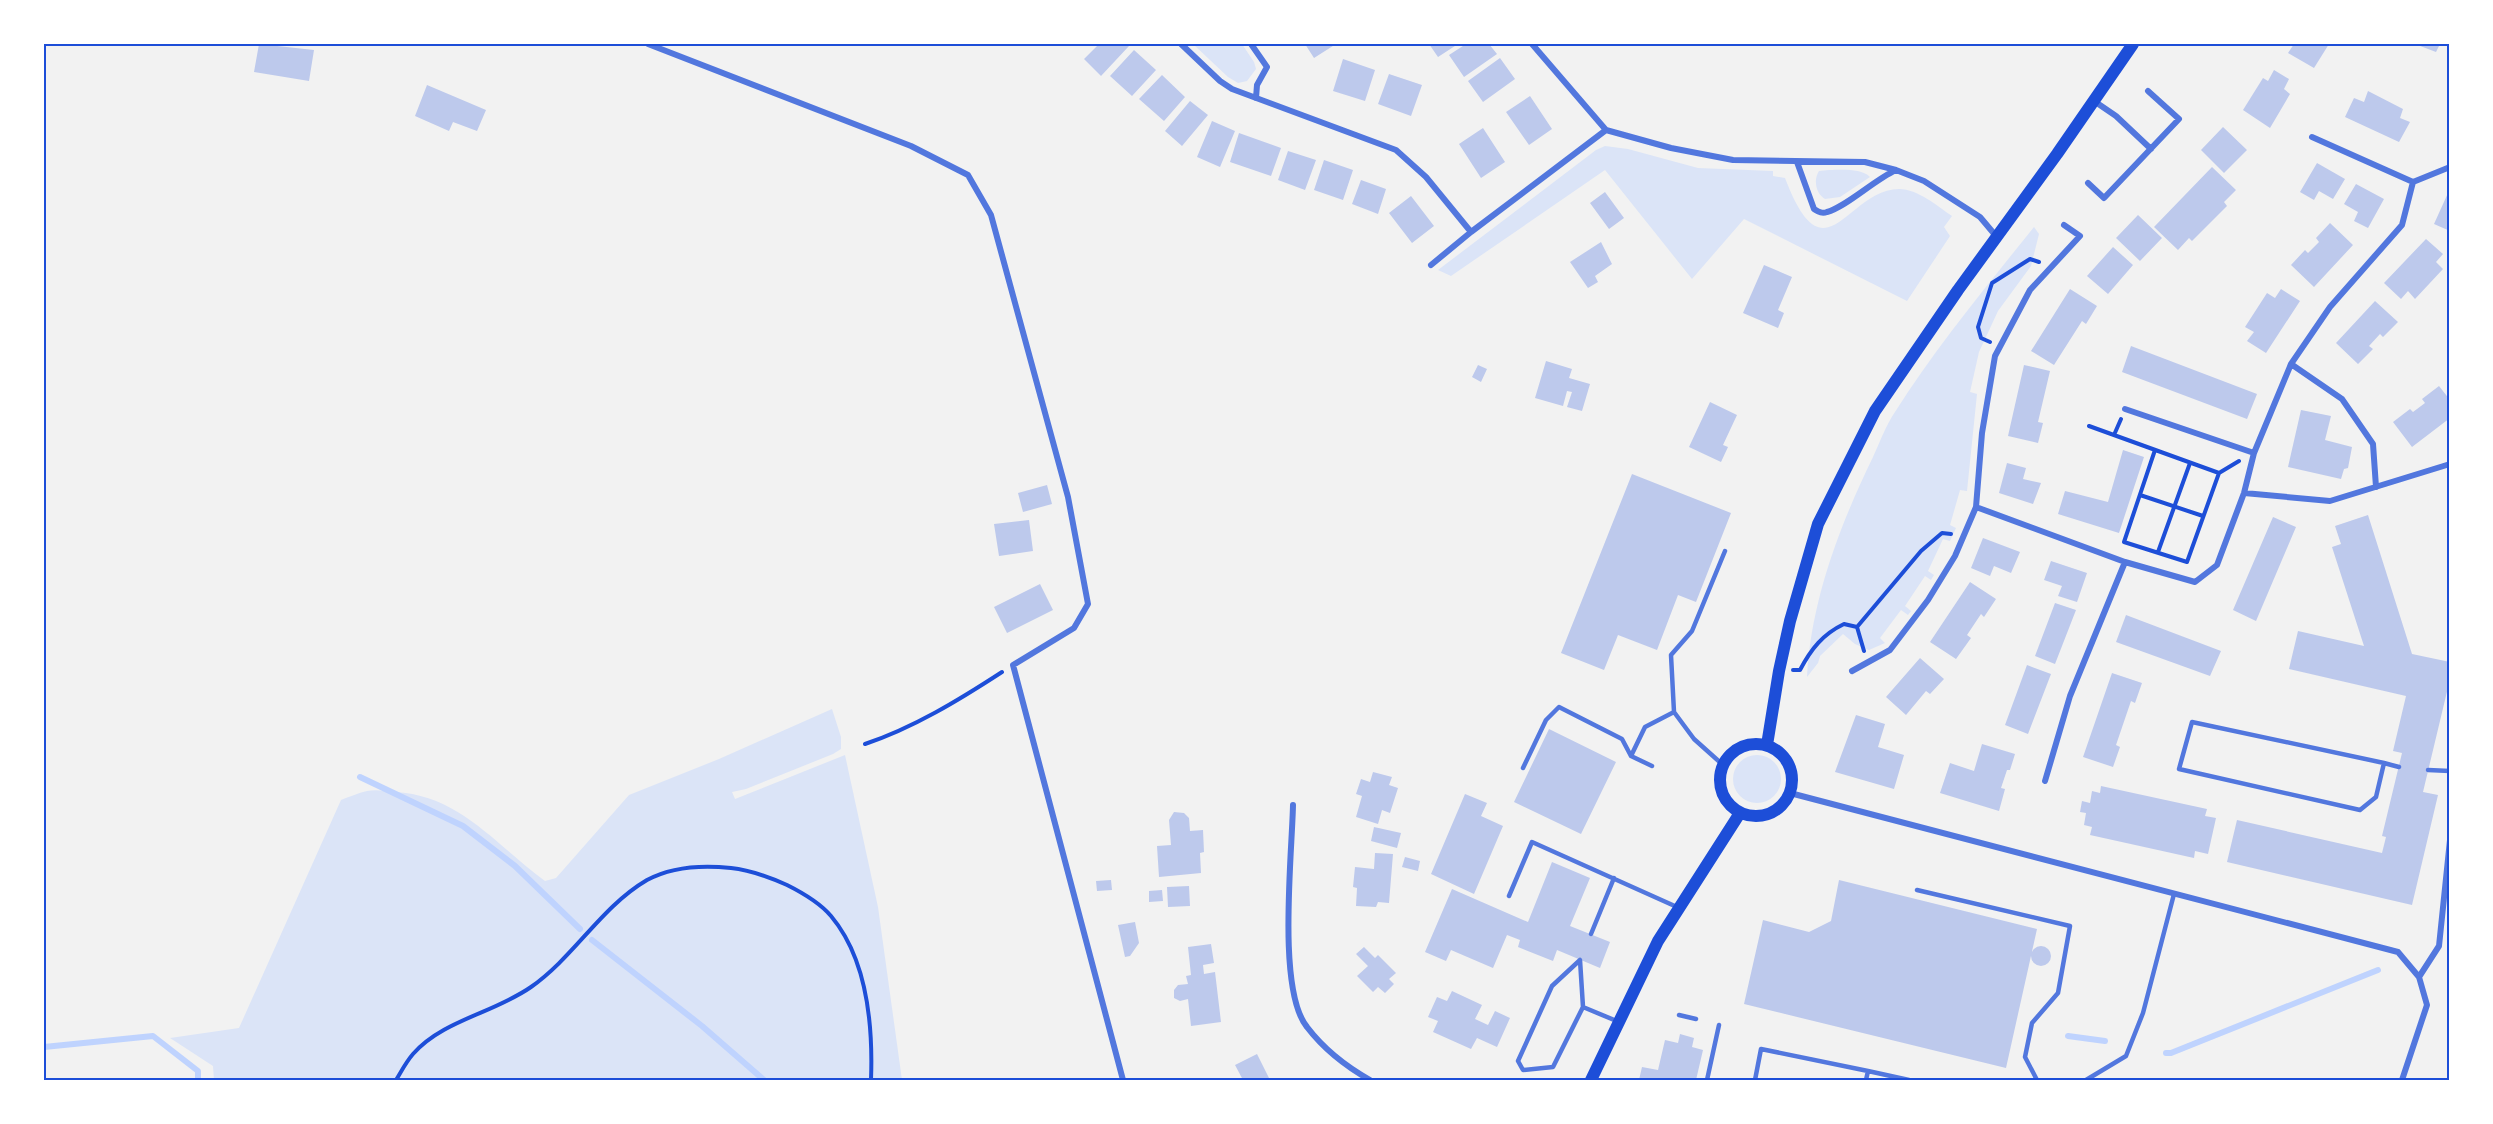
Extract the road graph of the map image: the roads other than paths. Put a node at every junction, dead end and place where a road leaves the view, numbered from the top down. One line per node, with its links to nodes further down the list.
1 (648, 44): 59 (street)
2 (1181, 44): 7 (street)
3 (1251, 44): 7 (street)
4 (1532, 44): 9 (street)
5 (2133, 44): 8 (main road)
6 (2148, 91): 11 (street)
7 (1256, 98): 18 (street)
8 (2094, 100): 11 (street); 19 (main road)
9 (1606, 130): 12 (street); 18 (street)
10 (2312, 137): 15 (street)
11 (2151, 149): 16 (street)
12 (1797, 162): 14 (street); 14 (street)
13 (2450, 167): 15 (street)
14 (1896, 170): 19 (street)
15 (2413, 182): 21 (street)
16 (2088, 183)
17 (2064, 225): 27 (street)
18 (1471, 232): 20 (street)
19 (1997, 237): 32 (main road)
20 (1431, 265)
21 (2291, 364): 23 (street); 25 (street)
22 (2125, 409): 23 (street)
23 (2254, 453): 26 (street)
24 (2450, 464): 25 (street)
25 (2376, 487): 26 (street)
26 (2244, 494): 29 (street)
27 (1976, 507): 29 (street); 30 (street)
28 (1725, 551): 31 (lane)
29 (2125, 562): 41 (street)
30 (1852, 671)
31 (1674, 712): 33 (lane); 35 (lane)
32 (1767, 745): 35 (main road); 42 (main road)
33 (1631, 756): 36 (lane); 38 (lane)
34 (2384, 763): 34 (lane); 37 (lane)
35 (1723, 765): 44 (main road)
36 (1652, 766)
37 (2399, 767)
38 (1523, 768)
39 (2428, 770): 40 (lane)
40 (2450, 771)
41 (2045, 781)
42 (1790, 793): 44 (main road); 48 (street)
43 (1293, 805): 60 (street)
44 (1740, 813): 50 (main road)
45 (2450, 840): 52 (street)
46 (1614, 878): 49 (lane); 50 (lane); 51 (lane)
47 (1917, 890): 66 (lane)
48 (2174, 894): 52 (street); 67 (lane)
49 (1509, 896)
50 (1680, 909): 56 (main road)
51 (1591, 934)
52 (2419, 977): 68 (street)
53 (1583, 1007): 53 (lane); 56 (lane)
54 (1679, 1015): 55 (lane)
55 (1696, 1019)
56 (1619, 1022): 61 (main road)
57 (1719, 1025): 62 (lane)
58 (1868, 1071): 63 (lane); 64 (lane); 65 (lane)
59 (1123, 1080)
60 (1370, 1080)
61 (1591, 1080)
62 (1707, 1080)
63 (1755, 1080)
64 (1866, 1080)
65 (1909, 1080)
66 (2037, 1080)
67 (2086, 1080)
68 (2402, 1080)

